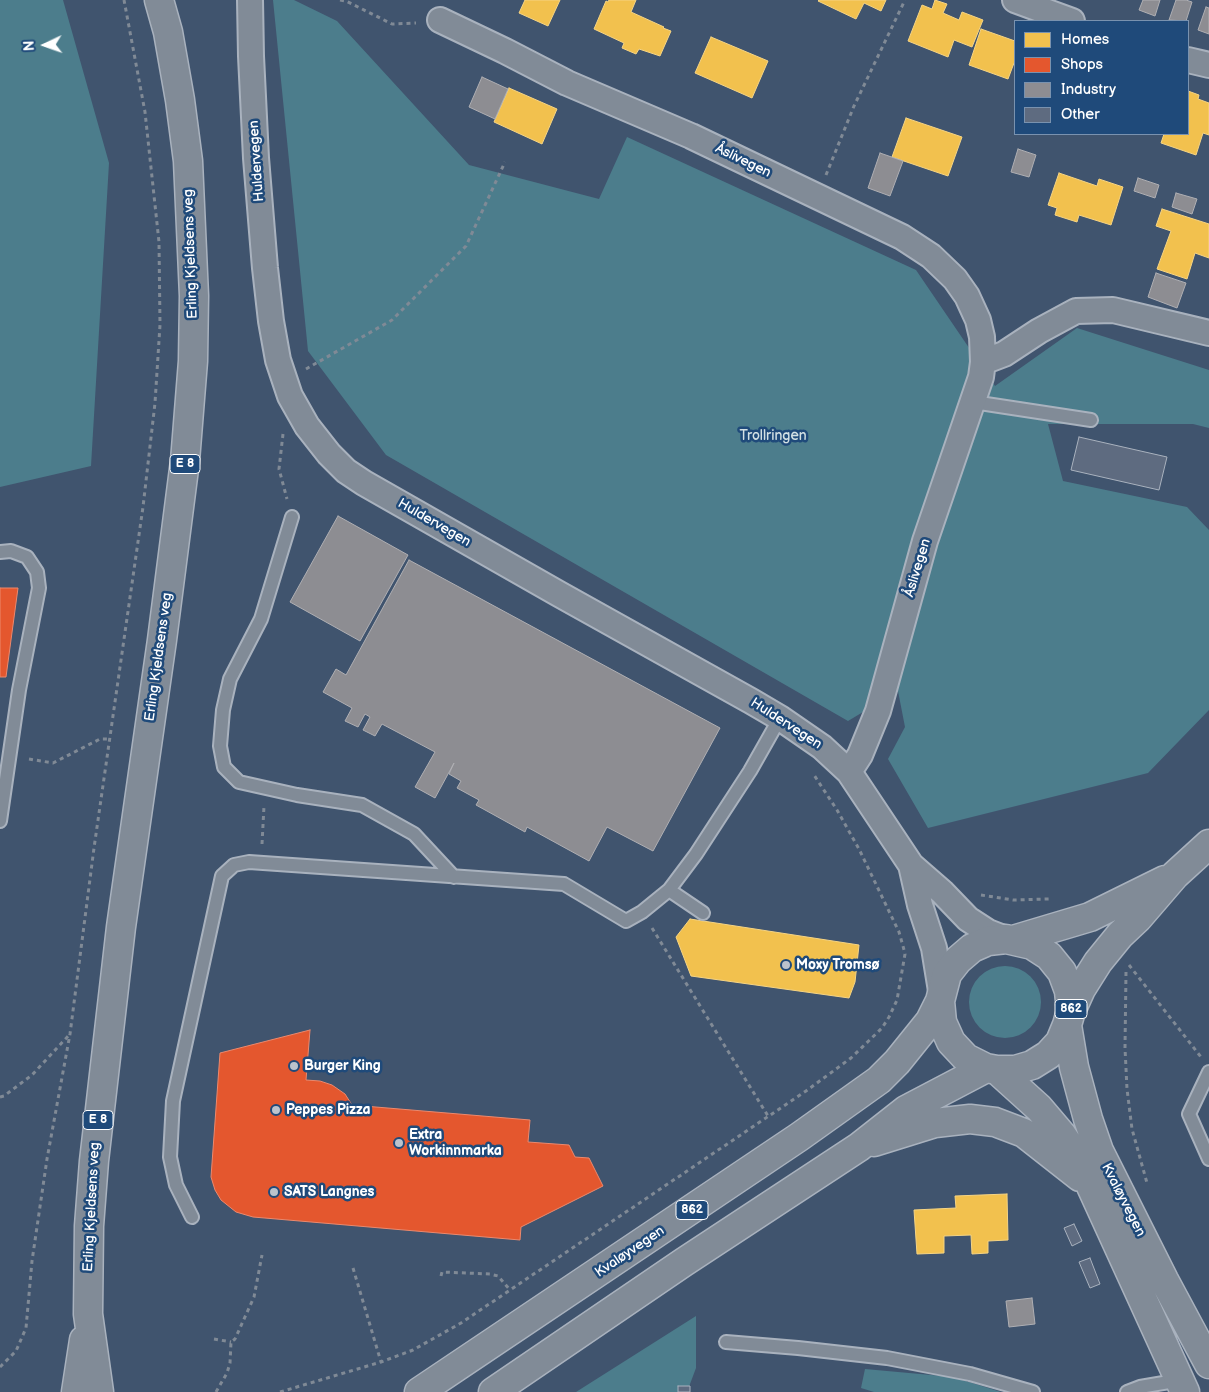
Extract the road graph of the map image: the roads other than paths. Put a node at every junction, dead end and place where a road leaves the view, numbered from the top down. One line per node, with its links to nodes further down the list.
1 (159, 0): 32 (main road, Erling Kjeldsens veg / E 8)
2 (250, 0): 14 (street, Huldervegen)
3 (1016, 0): 5 (street)
4 (440, 20): 9 (street, Åslivegen)
5 (1069, 20)
6 (1189, 60): 7 (street)
7 (1209, 65)
8 (1209, 333): 9 (street)
9 (983, 362): 10 (street, Åslivegen)
10 (973, 402): 11 (lane); 15 (street, Åslivegen)
11 (1091, 420)
12 (292, 517): 20 (lane)
13 (0, 552): 16 (lane)
14 (780, 718): 15 (street, Huldervegen); 21 (lane)
15 (849, 772): 18 (street, Huldervegen)
16 (0, 821)
17 (1209, 844): 19 (main road, 862)
18 (911, 865): 23 (street, Huldervegen); 24 (street, Huldervegen)
19 (1175, 875): 23 (main road, 862); 25 (main road, 862)
20 (454, 877): 21 (lane); 31 (lane)
21 (669, 890): 22 (lane)
22 (703, 913)
23 (1010, 940): 24 (main road, 862); 25 (main road, 862)
24 (941, 996): 26 (main road, 862); 40 (main road, Kvaløyvegen / 862)
25 (1069, 1018): 26 (main road, 862); 35 (main road, Kvaløyvegen / 862)
26 (991, 1069): 28 (main road, 862); 30 (main road, Kvaløyvegen / 862)
27 (1209, 1072): 29 (lane)
28 (859, 1147): 30 (main road, 862); 41 (main road, 862)
29 (1209, 1159)
30 (1094, 1190): 36 (main road, Kvaløyvegen / 862)
31 (192, 1217)
32 (88, 1266): 33 (main road, Erling Kjeldsens veg / E 8); 39 (main road, E 8)
33 (88, 1314): 37 (main road, Erling Kjeldsens veg / E 8); 38 (main road, Erling Kjeldsens veg / E 8)
34 (726, 1342): 42 (lane)
35 (1209, 1364)
36 (1183, 1386): 43 (lane, Kvaløyvegen)
37 (76, 1392)
38 (99, 1392)
39 (117, 1392)
40 (419, 1392)
41 (493, 1392)
42 (1033, 1392)
43 (1127, 1392)

